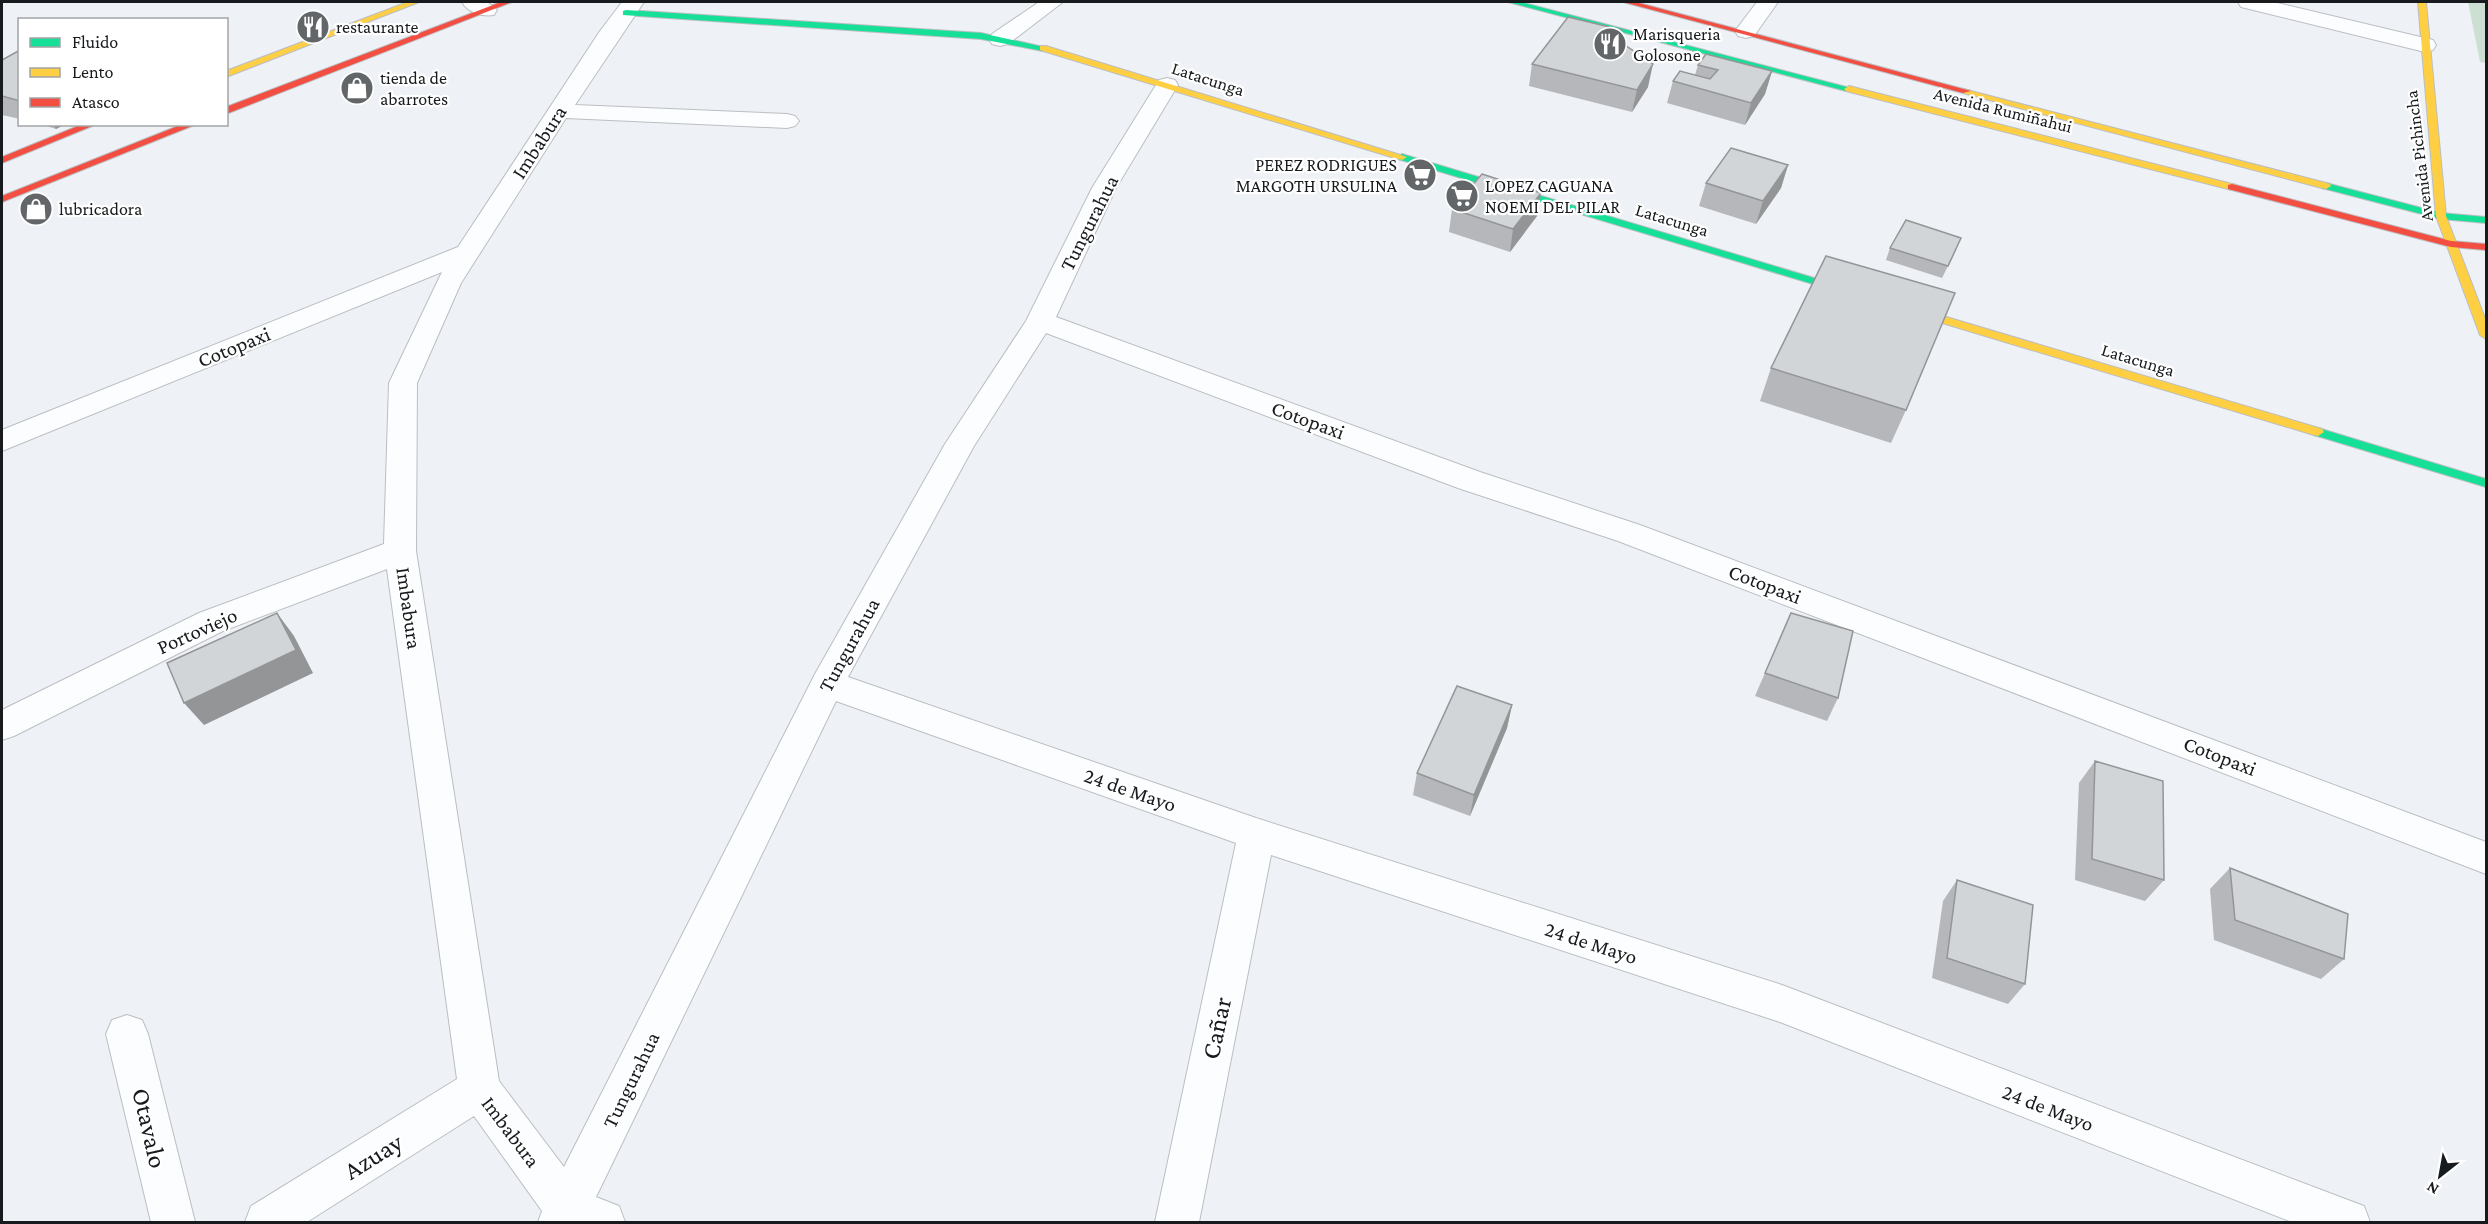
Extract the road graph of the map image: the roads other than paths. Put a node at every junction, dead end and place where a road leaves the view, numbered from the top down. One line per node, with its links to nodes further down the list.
1 (415, 2): 14 (main road)
2 (508, 2): 9 (main road)
3 (1052, 2): 12 (street)
4 (1512, 2): 25 (main road, Avenida Rumiñahui)
5 (1627, 2): 11 (main road, Avenida Rumiñahui)
6 (1767, 2): 11 (street)
7 (2249, 2): 13 (street)
8 (2422, 2): 13 (main road, Avenida Pichincha)
9 (479, 6): 16 (main road)
10 (630, 7): 12 (main road, Latacunga); 17 (street, Imbabura)
11 (1746, 31): 23 (main road, Avenida Rumiñahui)
12 (1000, 39): 15 (main road, Latacunga)
13 (2425, 45): 23 (main road, Avenida Pichincha)
14 (228, 73)
15 (1167, 85): 28 (street, Tungurahua); 31 (main road, Latacunga)
16 (228, 110)
17 (560, 111): 18 (street); 27 (street, Imbabura)
18 (787, 120)
19 (88, 126): 21 (main road)
20 (188, 126): 22 (main road)
21 (2, 160)
22 (2, 199)
23 (2440, 216): 24 (main road, Avenida Rumiñahui); 25 (main road, Avenida Pichincha)
24 (2487, 220)
25 (2451, 244): 26 (main road, Avenida Rumiñahui); 29 (main road, Avenida Pichincha)
26 (2487, 247)
27 (467, 252): 30 (street, Cotopaxi); 32 (street, Imbabura)
28 (1040, 321): 33 (street, Tungurahua); 36 (street, Cotopaxi)
29 (2487, 335)
30 (2, 441)
31 (2487, 483)
32 (400, 551): 34 (street, Portoviejo); 38 (street, Imbabura)
33 (827, 684): 35 (street, 24 de Mayo); 39 (street, Tungurahua)
34 (2, 726)
35 (1256, 834): 42 (street, Cañar); 43 (street, 24 de Mayo)
36 (2487, 858)
37 (128, 1034): 40 (street, Otavalo)
38 (479, 1089): 39 (street, Imbabura); 41 (street, Azuay)
39 (577, 1218)
40 (172, 1222)
41 (267, 1222)
42 (1177, 1222)
43 (2348, 1222)

